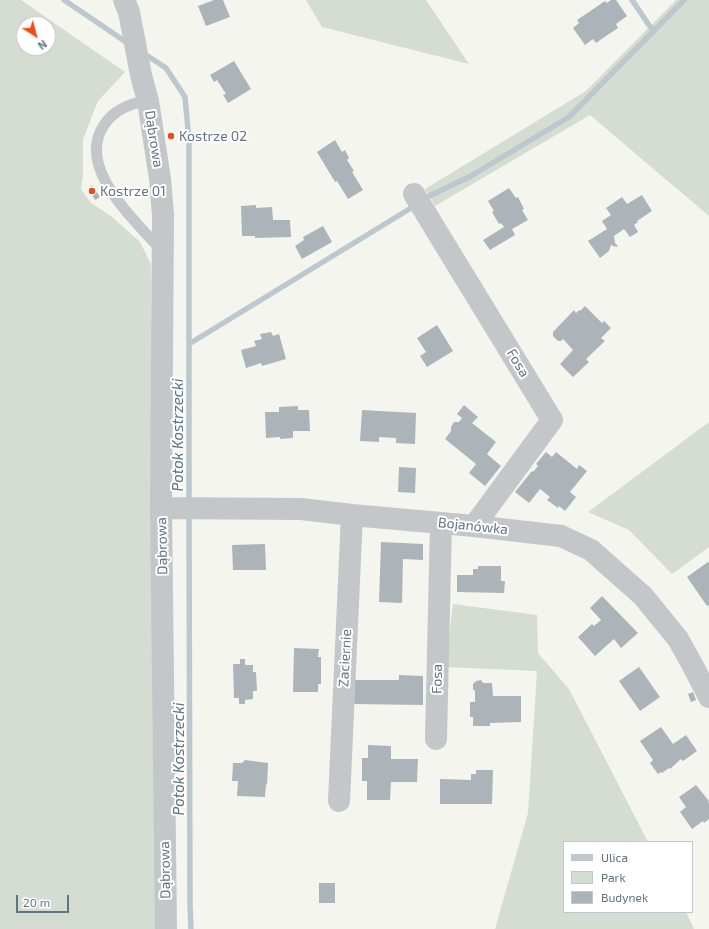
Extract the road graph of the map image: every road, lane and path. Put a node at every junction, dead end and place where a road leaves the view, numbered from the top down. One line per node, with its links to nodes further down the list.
1 (124, 0): 2 (street, Dąbrowa)
2 (148, 101): 4 (street, Dąbrowa); 4 (lane)
3 (414, 194): 8 (street, Fosa)
4 (163, 253): 5 (street, Dąbrowa)
5 (169, 509): 6 (street, Bojanówka); 12 (street, Dąbrowa)
6 (352, 515): 7 (street, Bojanówka); 11 (street, Zaciernie)
7 (441, 523): 8 (street, Bojanówka); 10 (street, Fosa)
8 (474, 526): 9 (street, Bojanówka)
9 (709, 697)
10 (436, 739)
11 (338, 801)
12 (166, 929)

